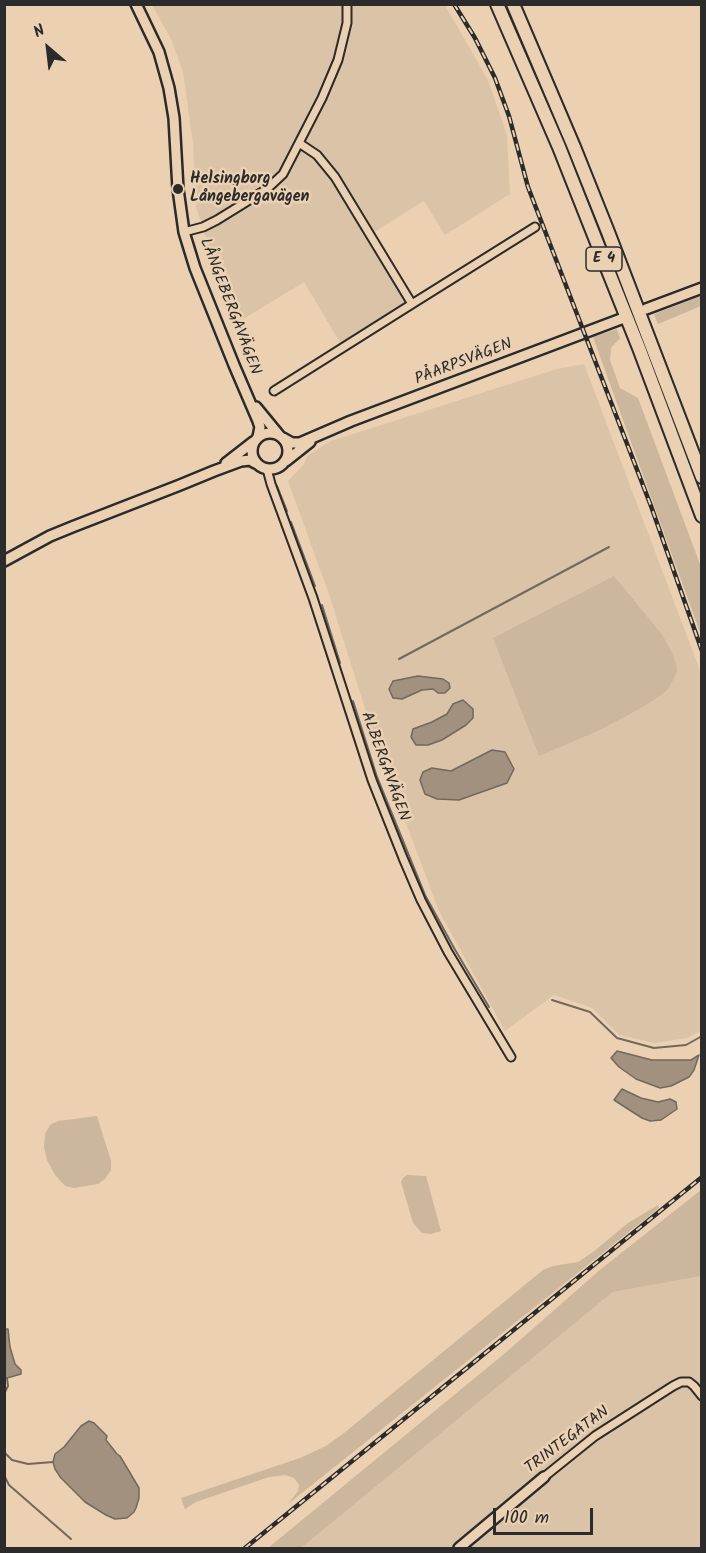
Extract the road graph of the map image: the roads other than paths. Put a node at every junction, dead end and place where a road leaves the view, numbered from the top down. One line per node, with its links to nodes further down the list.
1 (136, 4): 7 (street, LÅNGEBERGAVÄGEN)
2 (347, 4): 5 (street, LÅNGEBERGAVÄGEN)
3 (497, 4): 22 (highway, E 4)
4 (513, 4): 21 (highway, E 4)
5 (299, 143): 7 (street, LÅNGEBERGAVÄGEN); 9 (street)
6 (535, 227): 9 (street)
7 (184, 232): 12 (street, LÅNGEBERGAVÄGEN)
8 (702, 288): 10 (street)
9 (411, 304): 13 (street)
10 (646, 309)
11 (621, 320): 14 (street, PÅARPSVÄGEN)
12 (246, 391): 15 (street, LÅNGEBERGAVÄGEN); 16 (street, LÅNGEBERGAVÄGEN)
13 (274, 391)
14 (319, 436): 15 (street, PÅARPSVÄGEN); 18 (street, PÅARPSVÄGEN)
15 (281, 437): 16 (street); 18 (street)
16 (255, 440): 17 (street); 20 (street)
17 (255, 463): 19 (street); 20 (street)
18 (284, 463): 19 (street)
19 (267, 470): 24 (street, ALBERGAVÄGEN)
20 (214, 471): 23 (street)
21 (702, 477)
22 (702, 516)
23 (4, 561)
24 (511, 1057)
25 (702, 1396): 26 (street, TRINTEGATAN)
26 (544, 1477): 27 (street, TRINTEGATAN)
27 (459, 1548)

